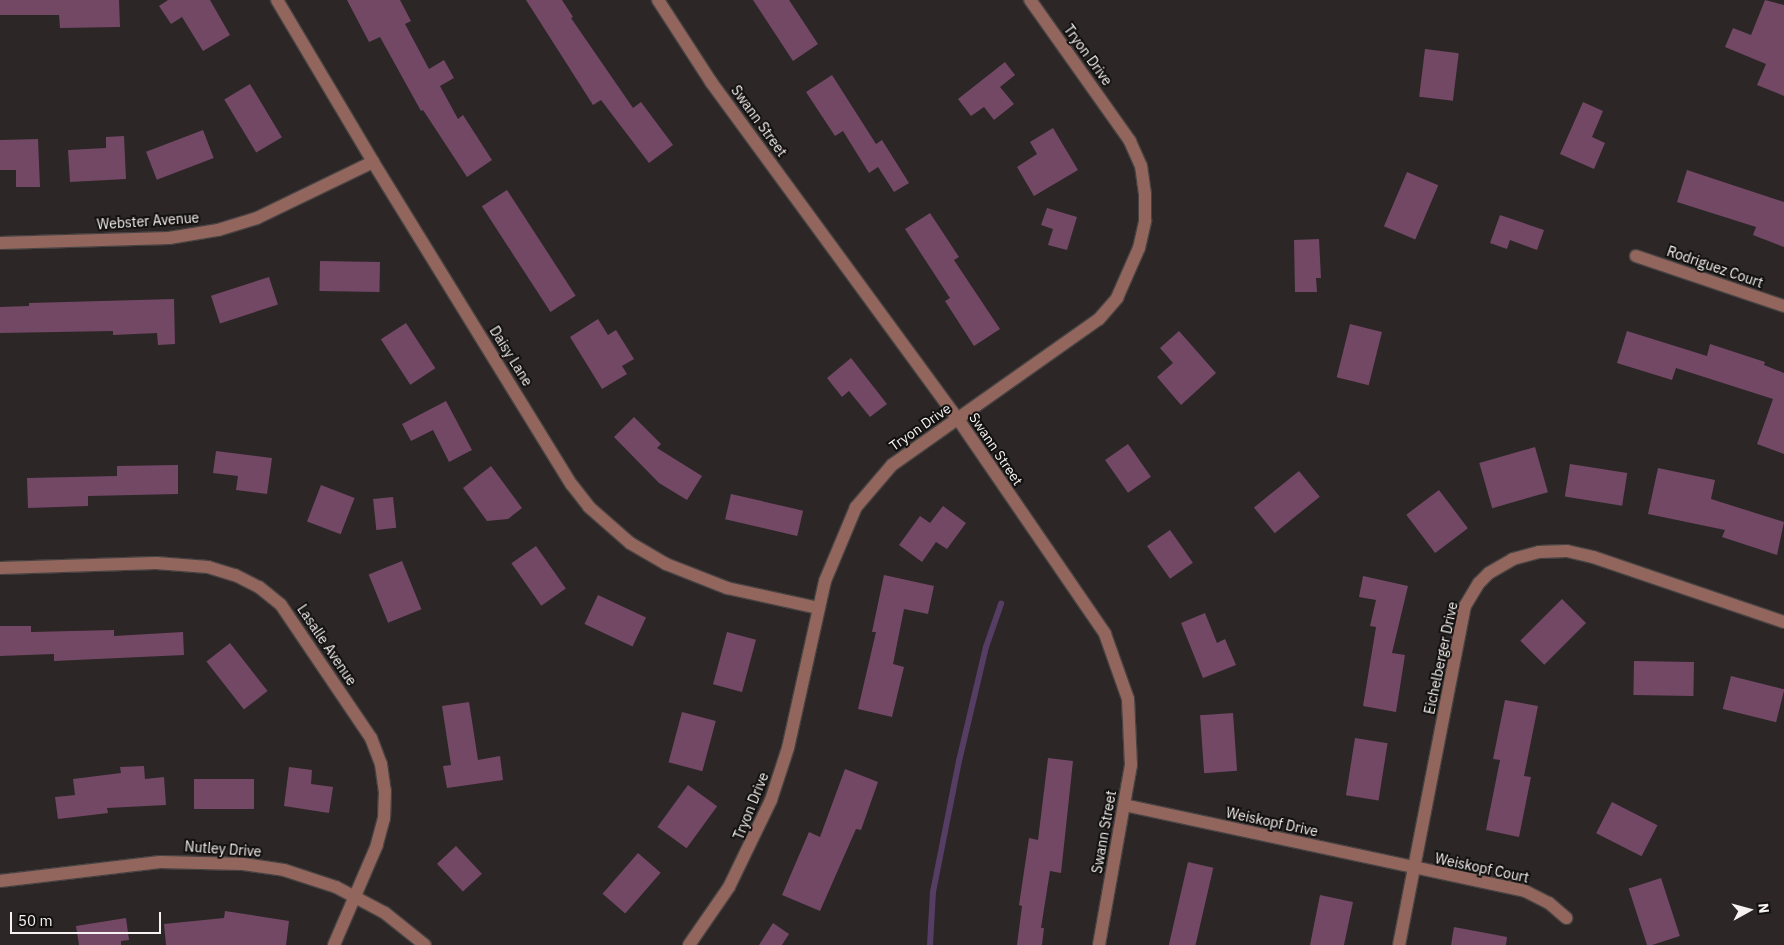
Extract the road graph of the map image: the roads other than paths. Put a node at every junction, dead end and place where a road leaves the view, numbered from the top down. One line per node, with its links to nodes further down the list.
1 (277, 0): 4 (street, Daisy Lane)
2 (658, 0): 8 (street, Swann Street)
3 (1030, 0): 8 (street, Tryon Drive)
4 (373, 162): 5 (street, Webster Avenue); 10 (street, Daisy Lane)
5 (0, 243)
6 (1636, 256): 7 (street, Rodriguez Court)
7 (1784, 306)
8 (958, 419): 10 (street, Tryon Drive); 12 (street, Swann Street)
9 (0, 568): 15 (street, Lasalle Avenue)
10 (819, 608): 19 (street, Tryon Drive)
11 (1784, 622): 13 (street, Eichelberger Drive)
12 (1124, 805): 13 (street, Weiskopf Drive); 20 (street, Swann Street)
13 (1414, 868): 16 (street, Weiskopf Court); 21 (street, Eichelberger Drive)
14 (0, 881): 15 (street, Nutley Drive)
15 (356, 897): 17 (street, Lasalle Avenue); 18 (street, Nutley Drive)
16 (1566, 918)
17 (334, 945)
18 (425, 945)
19 (689, 945)
20 (1099, 945)
21 (1399, 945)

